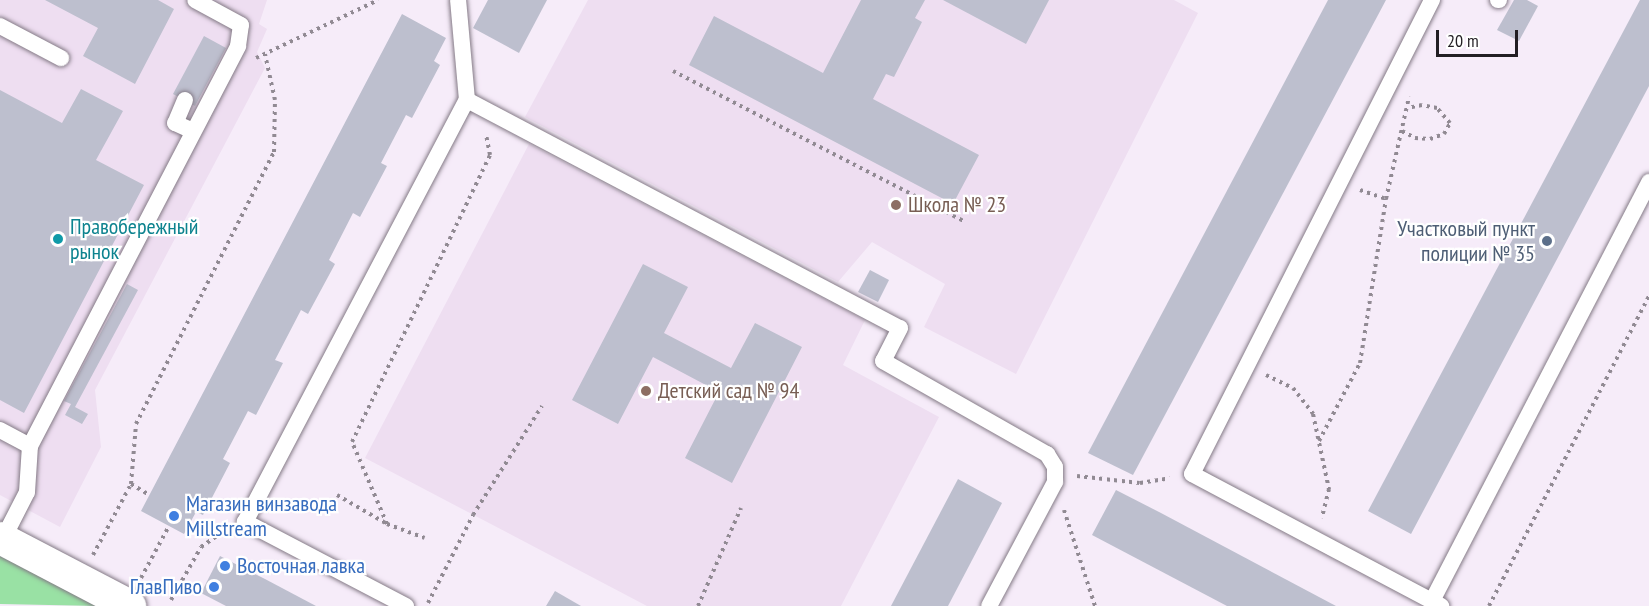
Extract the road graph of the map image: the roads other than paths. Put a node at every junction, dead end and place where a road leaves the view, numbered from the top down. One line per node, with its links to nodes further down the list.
1 (195, 0): 8 (lane)
2 (458, 0): 7 (lane)
3 (1432, 0): 14 (lane)
4 (0, 26): 5 (lane)
5 (61, 58)
6 (185, 100): 8 (lane)
7 (473, 104): 15 (lane); 16 (lane)
8 (193, 131): 11 (lane)
9 (1649, 182): 14 (lane)
10 (0, 430): 11 (lane)
11 (30, 446): 12 (lane)
12 (1, 539): 13 (street)
13 (134, 595)
14 (1437, 604)
15 (406, 606)
16 (989, 606)

